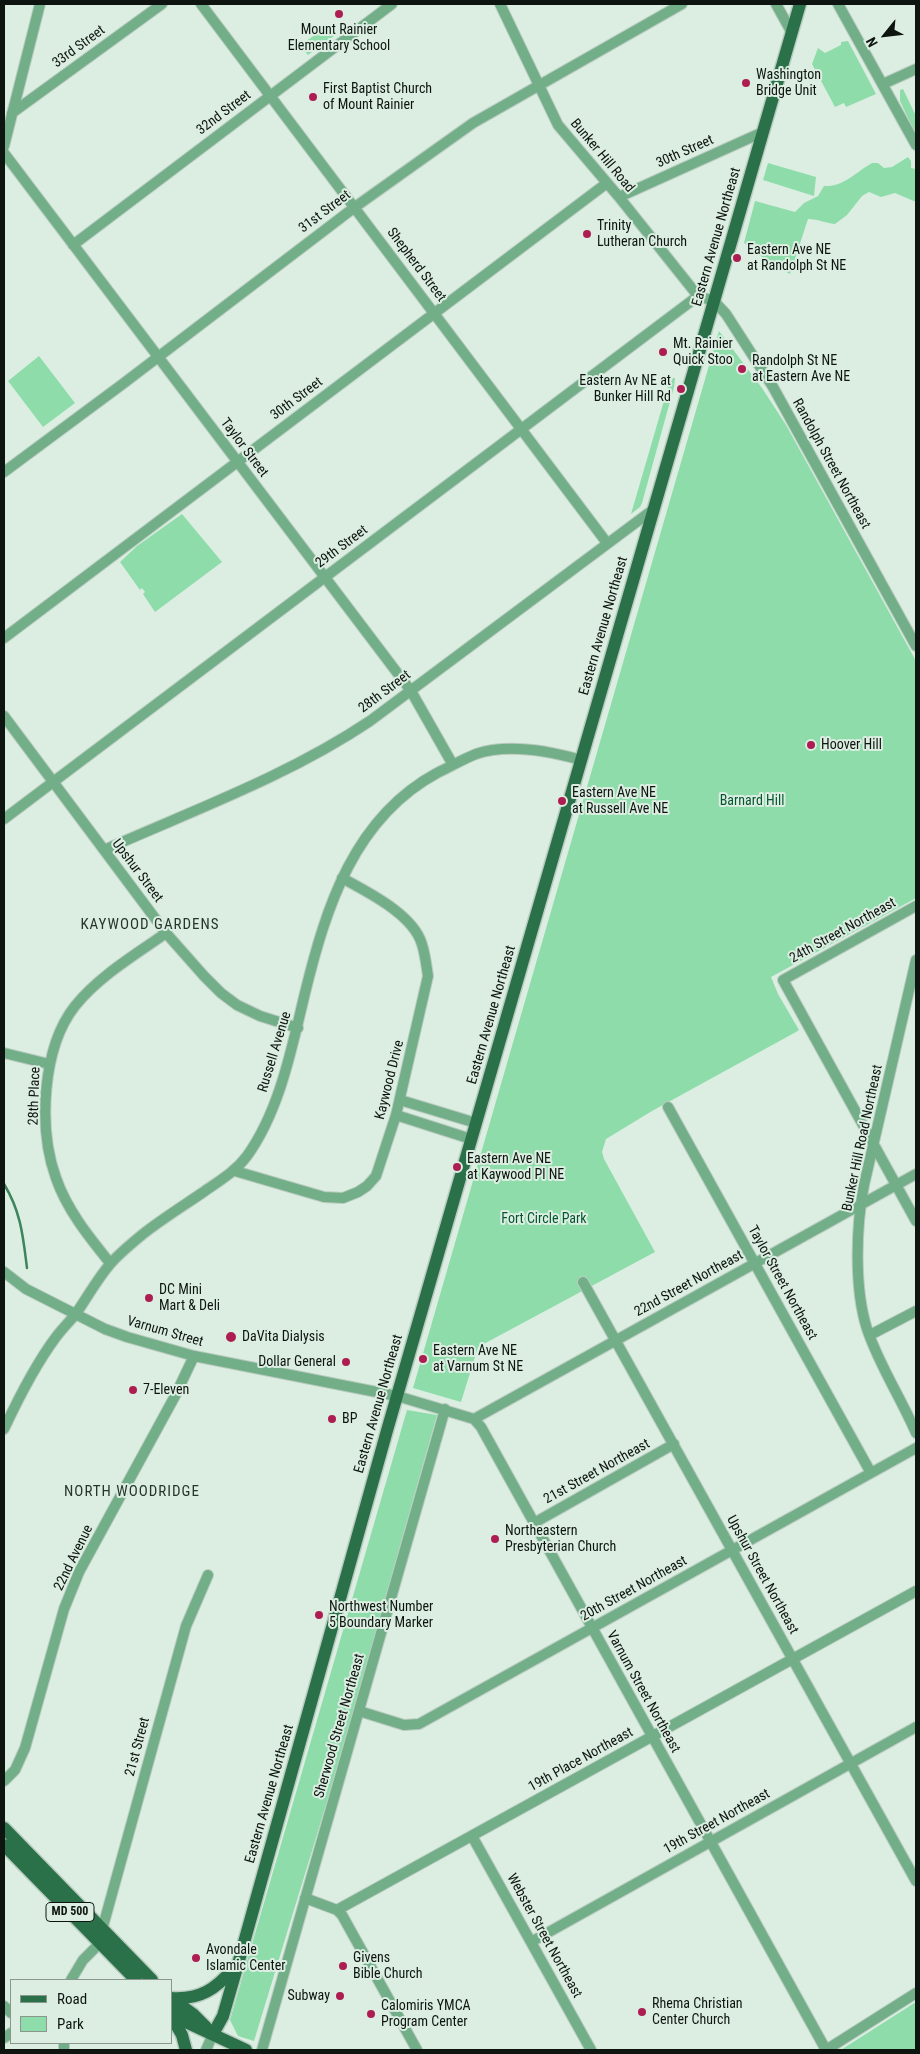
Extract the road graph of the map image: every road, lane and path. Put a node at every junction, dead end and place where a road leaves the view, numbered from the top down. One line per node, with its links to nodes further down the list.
1 (40, 4): 15 (street)
2 (162, 4): 15 (street, 33rd Street)
3 (201, 4): 14 (street, Shepherd Street)
4 (392, 4): 14 (street, 32nd Street)
5 (500, 4): 13 (street, Bunker Hill Road)
6 (682, 4): 13 (street, 31st Street)
7 (776, 4): 10 (street)
8 (800, 4): 10 (main road, Eastern Avenue Northeast)
9 (838, 4): 12 (street)
10 (792, 33): 16 (main road, Eastern Avenue Northeast)
11 (916, 69): 12 (street)
12 (883, 84): 17 (street)
13 (538, 85): 20 (street, Bunker Hill Road); 22 (street, 31st Street)
14 (270, 96): 22 (street, Shepherd Street); 23 (street, 32nd Street)
15 (12, 113): 18 (street)
16 (763, 132): 21 (street, 30th Street); 25 (main road, Eastern Avenue Northeast)
17 (916, 145)
18 (4, 146)
19 (4, 153): 23 (street, Taylor Street)
20 (607, 183): 21 (street, Bunker Hill Road); 26 (street, 30th Street)
21 (620, 197): 24 (street, Bunker Hill Road)
22 (355, 207): 26 (street, Shepherd Street); 27 (street, 31st Street)
23 (73, 245): 27 (street, Taylor Street)
24 (698, 296): 25 (street); 28 (street, 29th Street)
25 (714, 301): 31 (main road, Eastern Avenue Northeast); 35 (street, Randolph Street Northeast)
26 (435, 313): 28 (street, Shepherd Street); 29 (street, 30th Street)
27 (158, 357): 29 (street, Taylor Street); 30 (street, 31st Street)
28 (522, 428): 32 (street, Shepherd Street); 33 (street, 29th Street)
29 (237, 461): 33 (street, Taylor Street); 34 (street, 30th Street)
30 (4, 472)
31 (654, 509): 32 (street, 28th Street); 38 (main road, Eastern Avenue Northeast)
32 (607, 543): 36 (street, 28th Street)
33 (325, 578): 36 (street, Taylor Street); 40 (street, 29th Street)
34 (4, 638)
35 (915, 639)
36 (411, 691): 39 (street, Taylor Street); 42 (street, 28th Street)
37 (4, 716): 40 (street, Upshur Street)
38 (581, 760): 39 (street, Russell Avenue); 53 (main road, Eastern Avenue Northeast)
39 (453, 765): 43 (street, Russell Avenue)
40 (53, 782): 41 (street, 29th Street); 42 (street, Upshur Street)
41 (4, 819)
42 (104, 850): 45 (street, Upshur Street)
43 (342, 878): 47 (street, Russell Avenue); 50 (street, Kaywood Drive)
44 (916, 906): 55 (street, 24th Street Northeast)
45 (166, 933): 47 (street, Upshur Street); 49 (street, 28th Place)
46 (916, 960): 55 (street, Bunker Hill Road Northeast)
47 (298, 1028): 56 (street, Russell Avenue)
48 (4, 1053): 49 (street)
49 (49, 1064): 61 (street, 28th Place)
50 (400, 1100): 52 (street, Kaywood Drive); 53 (street)
51 (668, 1107): 62 (street, Taylor Street Northeast)
52 (396, 1115): 54 (street); 56 (street, Kaywood Drive)
53 (476, 1123): 54 (main road, Eastern Avenue Northeast)
54 (471, 1139): 70 (main road, Eastern Avenue Northeast)
55 (873, 1144): 58 (street); 59 (street, Bunker Hill Road Northeast)
56 (235, 1170): 61 (street, Russell Avenue)
57 (916, 1174): 58 (street, 22nd Street Northeast)
58 (896, 1185): 59 (street, 22nd Street Northeast); 60 (street)
59 (861, 1204): 62 (street, 22nd Street Northeast); 67 (street, Bunker Hill Road Northeast)
60 (916, 1222)
61 (110, 1263): 66 (street, Russell Avenue)
62 (755, 1263): 68 (street, 22nd Street Northeast); 77 (street, Taylor Street Northeast)
63 (4, 1272): 66 (street, Varnum Street)
64 (584, 1282): 68 (street, Upshur Street Northeast)
65 (916, 1311): 67 (street)
66 (75, 1314): 69 (street, Varnum Street); 73 (street, Russell Avenue)
67 (870, 1335): 74 (street, Bunker Hill Road Northeast)
68 (616, 1341): 72 (street, 22nd Street Northeast); 75 (street, Upshur Street Northeast)
69 (194, 1356): 70 (street, Varnum Street); 88 (street, 22nd Avenue)
70 (397, 1396): 71 (street); 98 (main road, Eastern Avenue Northeast)
71 (445, 1409): 72 (street); 84 (street, Sherwood Street Northeast)
72 (474, 1419): 78 (street, Varnum Street Northeast)
73 (4, 1429)
74 (916, 1432)
75 (674, 1444): 78 (street, 21st Street Northeast); 79 (street, Upshur Street Northeast)
76 (916, 1448): 77 (street, 20th Street Northeast)
77 (871, 1473): 79 (street, 20th Street Northeast)
78 (534, 1523): 82 (street, Varnum Street Northeast)
79 (732, 1550): 82 (street, 20th Street Northeast); 83 (street, Upshur Street Northeast)
80 (208, 1575): 96 (street, 21st Street)
81 (916, 1591): 83 (street, 19th Place Northeast)
82 (592, 1628): 84 (street, 20th Street Northeast); 86 (street, Varnum Street Northeast)
83 (793, 1659): 86 (street, 19th Place Northeast); 87 (street, Upshur Street Northeast)
84 (359, 1711): 94 (street, Sherwood Street Northeast)
85 (916, 1727): 87 (street, 19th Street Northeast)
86 (652, 1736): 90 (street, 19th Place Northeast); 91 (street, Varnum Street Northeast)
87 (851, 1764): 91 (street, 19th Street Northeast); 93 (street, Upshur Street Northeast)
88 (4, 1781)
89 (4, 1828): 96 (main road, MD 500)
90 (472, 1836): 95 (street, 19th Place Northeast); 97 (street, Webster Street Northeast)
91 (710, 1842): 97 (street, 19th Street Northeast); 114 (street, Varnum Street Northeast)
92 (4, 1845): 96 (main road, MD 500)
93 (916, 1881)
94 (305, 1898): 95 (street); 111 (street, Sherwood Street Northeast)
95 (337, 1910): 112 (street)
96 (101, 1936): 99 (street); 100 (main road, MD 500); 101 (main road, MD 500)
97 (531, 1942): 113 (street, Webster Street Northeast)
98 (238, 1964): 103 (main road); 107 (main road, Eastern Avenue Northeast)
99 (72, 1979)
100 (135, 1979)
101 (151, 1979)
102 (916, 1993): 114 (street)
103 (172, 1998)
104 (172, 1999): 107 (main road)
105 (172, 2014): 107 (main road)
106 (172, 2016): 108 (main road)
107 (212, 2034): 109 (street); 110 (main road)
108 (186, 2050)
109 (206, 2050)
110 (246, 2050)
111 (262, 2050)
112 (417, 2050)
113 (591, 2050)
114 (826, 2050)

